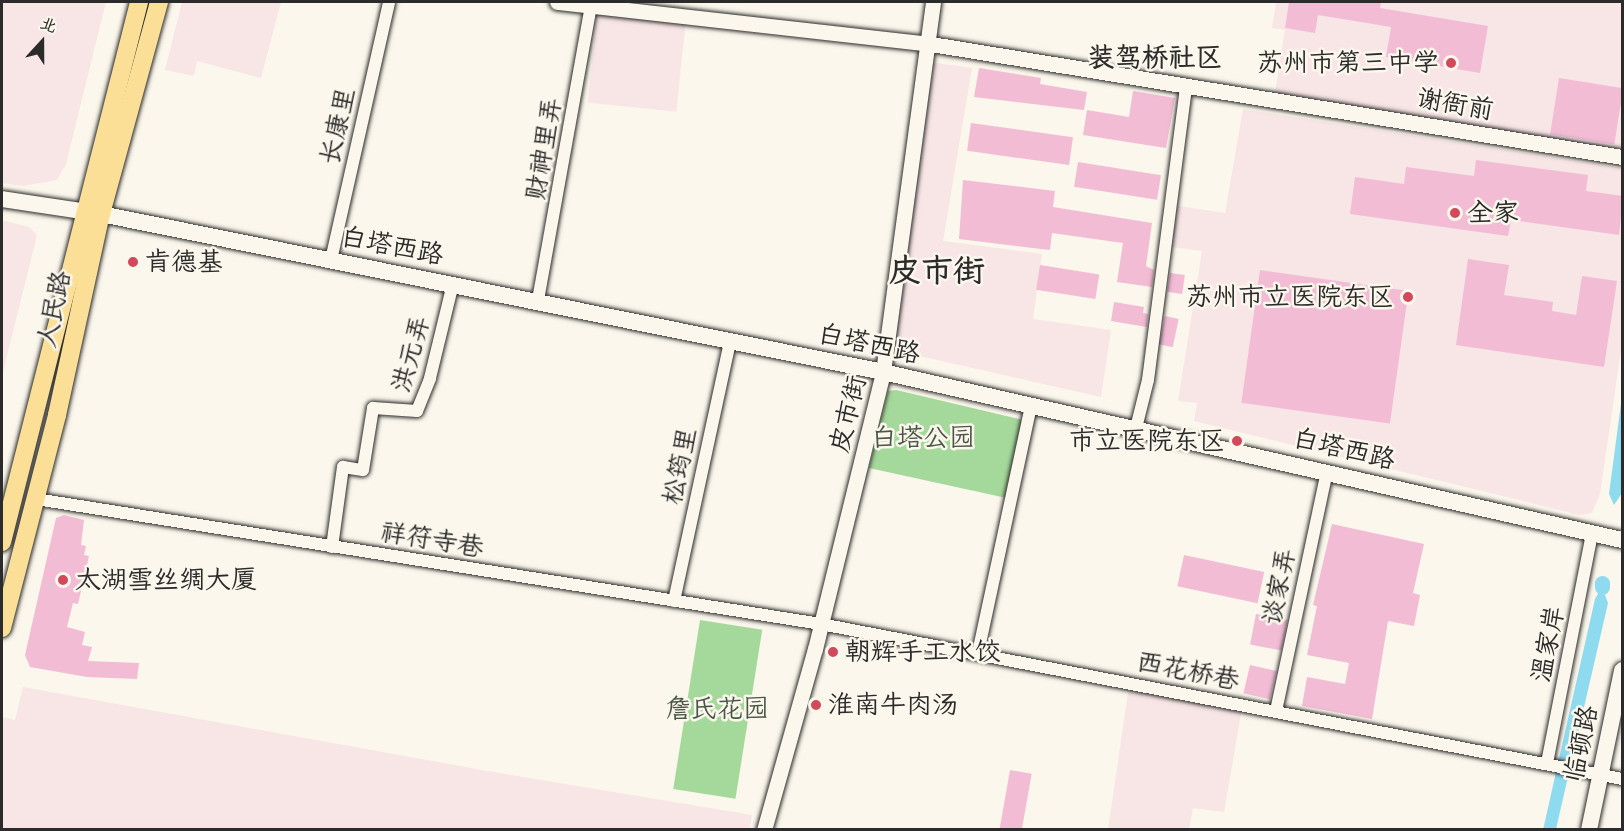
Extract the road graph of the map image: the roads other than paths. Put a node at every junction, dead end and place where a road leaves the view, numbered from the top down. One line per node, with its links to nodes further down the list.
1 (139, 2): 12 (main road, 人民路)
2 (159, 2): 12 (main road, 人民路)
3 (389, 2): 13 (street, 长康里)
4 (557, 2): 6 (street, 谢衙前)
5 (933, 2): 8 (street, 皮市街)
6 (591, 6): 7 (street, 谢衙前); 15 (street, 财神里弄)
7 (655, 7): 8 (street, 谢衙前)
8 (925, 43): 9 (street, 谢衙前); 17 (street, 皮市街)
9 (1186, 87): 10 (street, 谢衙前); 19 (street)
10 (1623, 157)
11 (2, 199): 12 (main road, 白塔西路)
12 (92, 213): 13 (main road, 白塔西路); 21 (main road, 人民路); 22 (main road, 人民路)
13 (331, 260): 14 (main road, 白塔西路)
14 (453, 284): 15 (main road, 白塔西路); 26 (street, 洪元弄)
15 (538, 300): 16 (main road, 白塔西路)
16 (730, 340): 17 (main road, 白塔西路); 27 (street, 松筠里)
17 (883, 372): 18 (main road, 白塔西路); 28 (street, 皮市街)
18 (1031, 405): 19 (main road, 白塔西路); 30 (street)
19 (1136, 428): 20 (main road, 白塔西路)
20 (1327, 471): 23 (main road, 白塔西路); 32 (street, 谈家弄)
21 (8, 493): 25 (main road, 人民路)
22 (36, 500): 26 (street, 祥符寺巷); 29 (main road, 人民路)
23 (1592, 533): 24 (main road, 白塔西路); 33 (street, 温家岸)
24 (1623, 540)
25 (2, 542)
26 (332, 547): 27 (street, 祥符寺巷)
27 (674, 601): 28 (street, 祥符寺巷)
28 (821, 624): 30 (street, 西花桥巷); 36 (street, 皮市街)
29 (2, 628)
30 (978, 653): 32 (street, 西花桥巷)
31 (1623, 670): 34 (main road, 临顿路)
32 (1276, 711): 33 (street, 西花桥巷)
33 (1550, 763): 34 (street, 西花桥巷)
34 (1601, 774): 35 (street, 西花桥巷); 37 (main road, 临顿路)
35 (1623, 779)
36 (764, 830)
37 (1589, 830)

